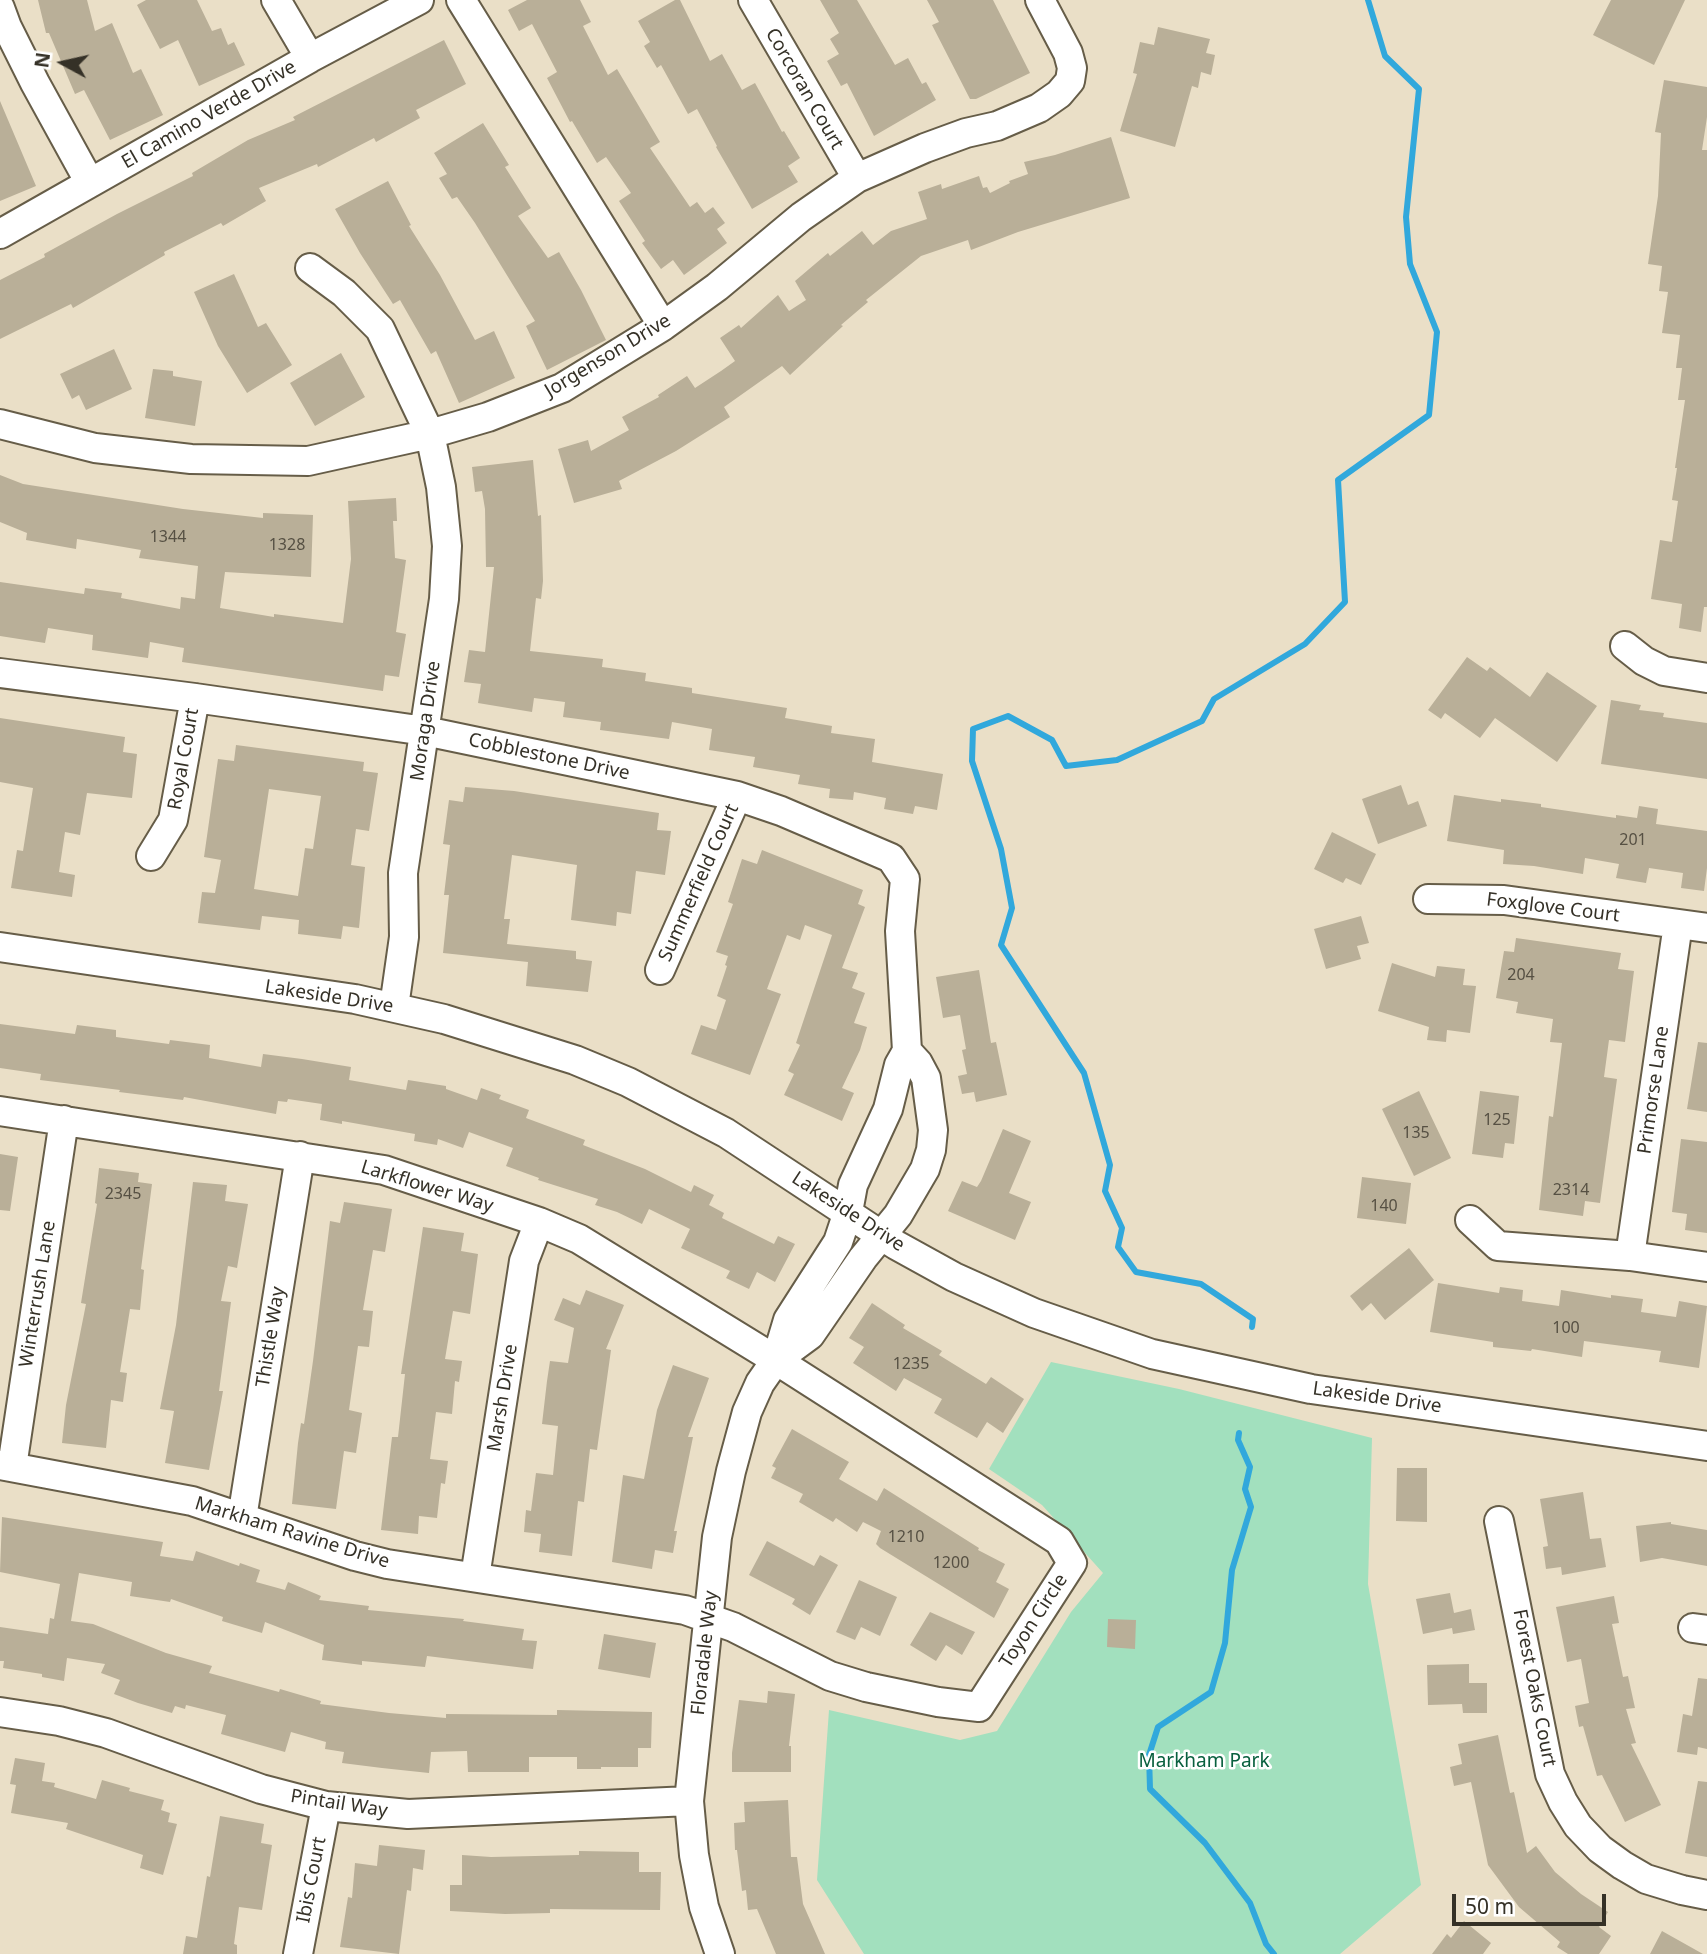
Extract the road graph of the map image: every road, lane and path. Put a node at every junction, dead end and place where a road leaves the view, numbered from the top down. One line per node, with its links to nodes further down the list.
1 (276, 0): 7 (street)
2 (419, 0): 7 (street, El Camino Verde Drive)
3 (461, 0): 12 (street)
4 (753, 0): 8 (street, Corcoran Court)
5 (1040, 0): 8 (street, Jorgenson Drive)
6 (0, 8): 9 (street)
7 (310, 58): 9 (street, El Camino Verde Drive)
8 (857, 178): 12 (street, Jorgenson Drive)
9 (90, 183): 10 (street, El Camino Verde Drive)
10 (0, 233)
11 (310, 268): 14 (street, Moraga Drive)
12 (663, 326): 14 (street, Jorgenson Drive)
13 (0, 424): 14 (street, Jorgenson Drive)
14 (430, 434): 19 (street, Moraga Drive)
15 (1625, 646): 17 (street)
16 (0, 673): 18 (street, Cobblestone Drive)
17 (1707, 678)
18 (195, 698): 19 (street, Cobblestone Drive); 21 (street, Royal Court)
19 (425, 731): 20 (street, Cobblestone Drive); 27 (street, Moraga Drive)
20 (737, 796): 26 (street, Summerfield Court); 28 (street, Cobblestone Drive)
21 (151, 856)
22 (1428, 899): 23 (street, Foxglove Court)
23 (1678, 924): 24 (street, Foxglove Court); 36 (street, Primorse Lane)
24 (1707, 928)
25 (0, 947): 27 (street, Lakeside Drive)
26 (660, 970)
27 (394, 1007): 32 (street, Lakeside Drive)
28 (907, 1051): 32 (street, Cobblestone Drive); 35 (street)
29 (0, 1111): 30 (street, Larkflower Way)
30 (64, 1120): 31 (street, Larkflower Way); 40 (street, Winterrush Lane)
31 (300, 1156): 34 (street, Larkflower Way); 41 (street, Thistle Way)
32 (848, 1212): 35 (street, Lakeside Drive); 38 (street, Floradale Way)
33 (1470, 1220): 36 (street)
34 (539, 1222): 38 (street, Larkflower Way); 43 (street, Marsh Drive)
35 (881, 1234): 38 (street, Floradale Way); 39 (street, Lakeside Drive)
36 (1630, 1256): 37 (street)
37 (1707, 1267)
38 (776, 1360): 44 (street, Floradale Way); 44 (street, Toyon Circle)
39 (1707, 1446)
40 (6, 1466): 41 (street, Markham Ravine Drive)
41 (242, 1518): 43 (street, Markham Ravine Drive)
42 (1499, 1521): 48 (street, Forest Oaks Court)
43 (475, 1577): 44 (street, Markham Ravine Drive)
44 (709, 1618): 46 (street, Floradale Way)
45 (0, 1713): 47 (street, Pintail Way)
46 (689, 1801): 47 (street, Pintail Way); 50 (street, Floradale Way)
47 (326, 1805): 49 (street, Ibis Court)
48 (1707, 1895)
49 (298, 1954)
50 (720, 1954)

